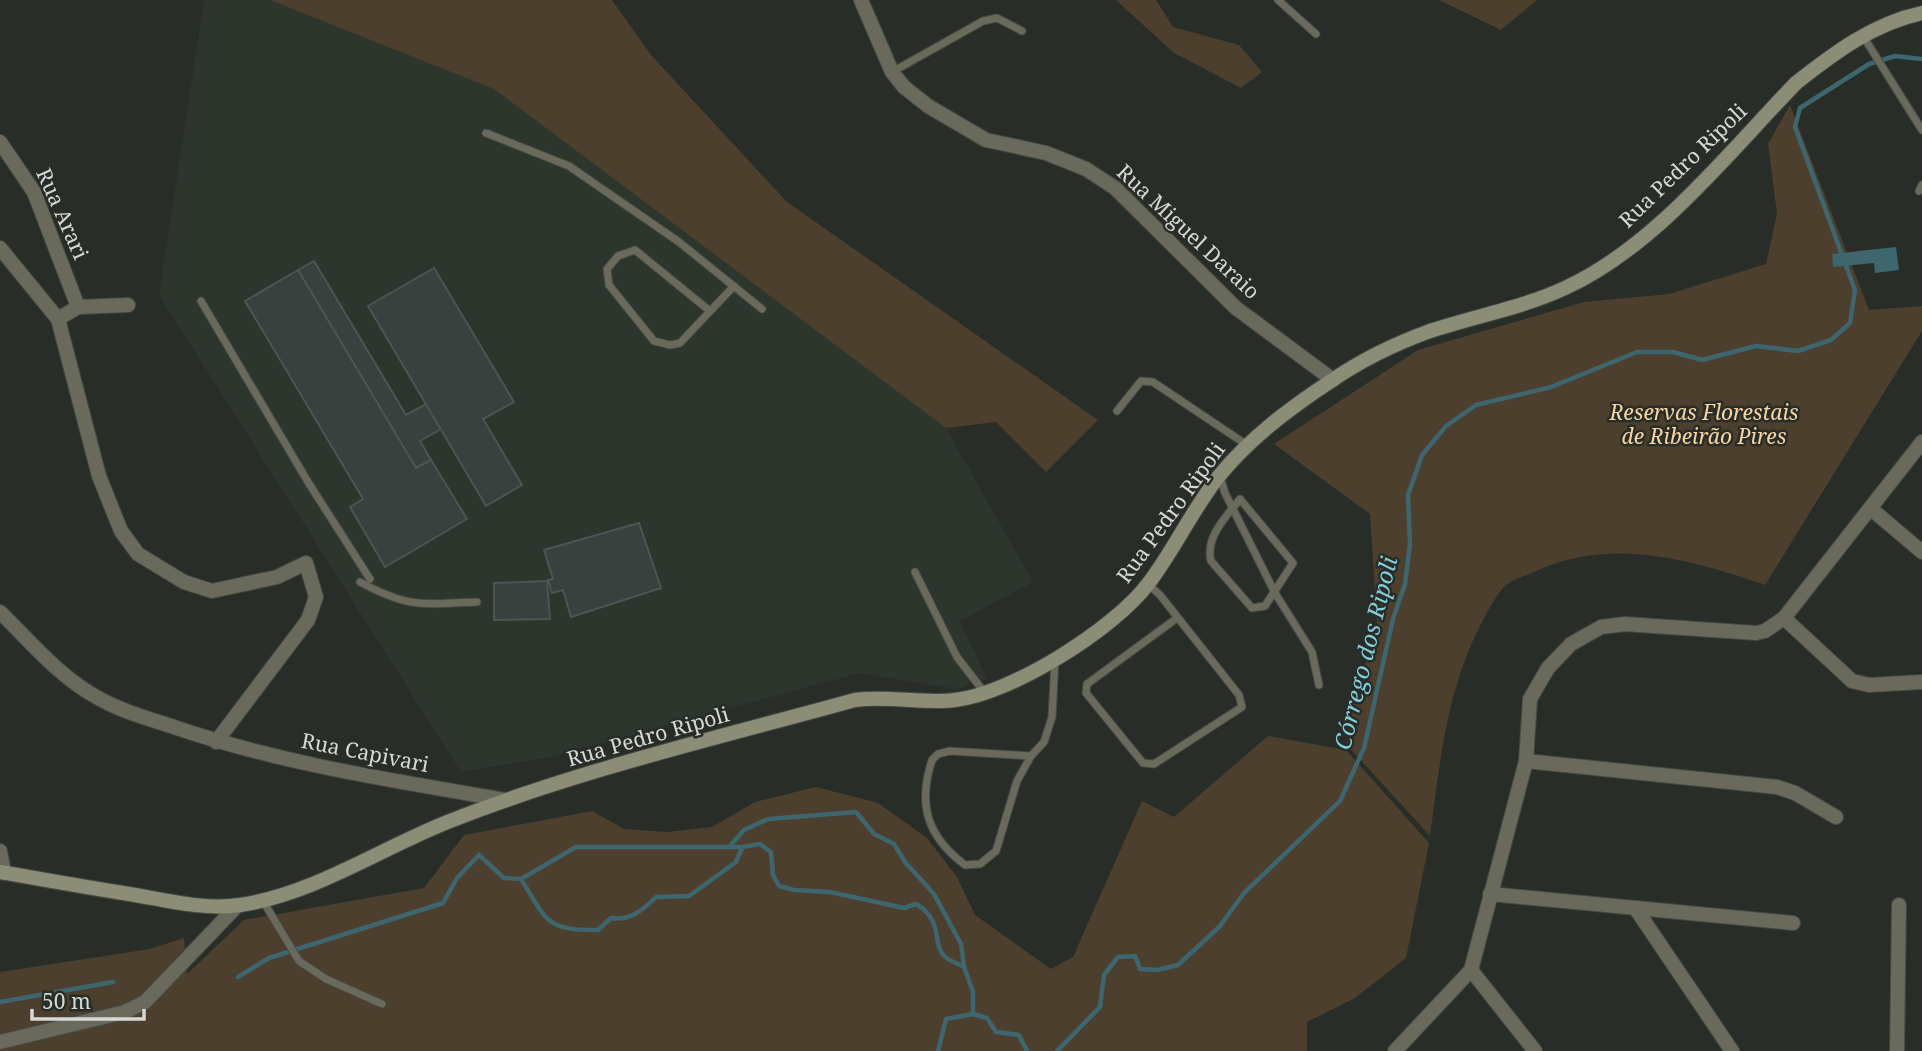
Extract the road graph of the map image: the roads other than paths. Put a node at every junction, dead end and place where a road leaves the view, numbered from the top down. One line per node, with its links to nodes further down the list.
1 (861, 0): 7 (street, Rua Miguel Daraio)
2 (1278, 0): 5 (lane)
3 (1922, 13): 6 (street, Rua Pedro Ripoli)
4 (1022, 31): 7 (lane)
5 (1316, 34)
6 (1863, 35): 8 (lane); 19 (street, Rua Pedro Ripoli)
7 (892, 72): 19 (street, Rua Miguel Daraio)
8 (1922, 130)
9 (486, 133): 12 (lane)
10 (0, 142): 15 (street, Rua Arari)
11 (0, 248): 18 (street)
12 (734, 286): 16 (lane); 17 (lane)
13 (201, 300): 28 (lane)
14 (128, 306): 15 (street)
15 (78, 307): 18 (street)
16 (762, 309)
17 (710, 311): 17 (lane)
18 (58, 319): 40 (street)
19 (1333, 380): 22 (street, Rua Pedro Ripoli)
20 (1117, 411): 22 (lane)
21 (1922, 442): 25 (street)
22 (1247, 445): 23 (street, Rua Pedro Ripoli)
23 (1220, 475): 24 (lane); 30 (street, Rua Pedro Ripoli)
24 (1232, 508): 31 (lane); 31 (lane); 31 (lane)
25 (1870, 508): 26 (street); 35 (street)
26 (1922, 552)
27 (915, 572): 39 (lane)
28 (370, 579)
29 (360, 582): 32 (lane)
30 (1148, 584): 34 (lane); 36 (street, Rua Pedro Ripoli)
31 (1275, 593): 38 (lane)
32 (477, 602)
33 (0, 612): 40 (street, Rua Capivari)
34 (1177, 618): 34 (lane)
35 (1784, 618): 37 (street); 42 (street)
36 (1055, 658): 39 (street, Rua Pedro Ripoli); 41 (lane)
37 (1922, 682)
38 (1319, 685)
39 (984, 692): 43 (street, Rua Pedro Ripoli)
40 (216, 742): 43 (street, Rua Capivari)
41 (1031, 756): 41 (lane)
42 (1526, 761): 44 (street); 47 (street)
43 (506, 800): 48 (street, Rua Pedro Ripoli)
44 (1836, 817)
45 (0, 851): 46 (street)
46 (2, 872): 50 (street, Rua Pedro Ripoli)
47 (1490, 894): 51 (street); 53 (street)
48 (263, 901): 50 (street, Rua Pedro Ripoli); 54 (lane)
49 (1899, 905): 59 (street)
50 (237, 906): 55 (street)
51 (1636, 909): 52 (street); 58 (street)
52 (1793, 923)
53 (1471, 970): 56 (street); 57 (street)
54 (382, 1004)
55 (0, 1042)
56 (1395, 1051)
57 (1535, 1051)
58 (1732, 1051)
59 (1897, 1051)

